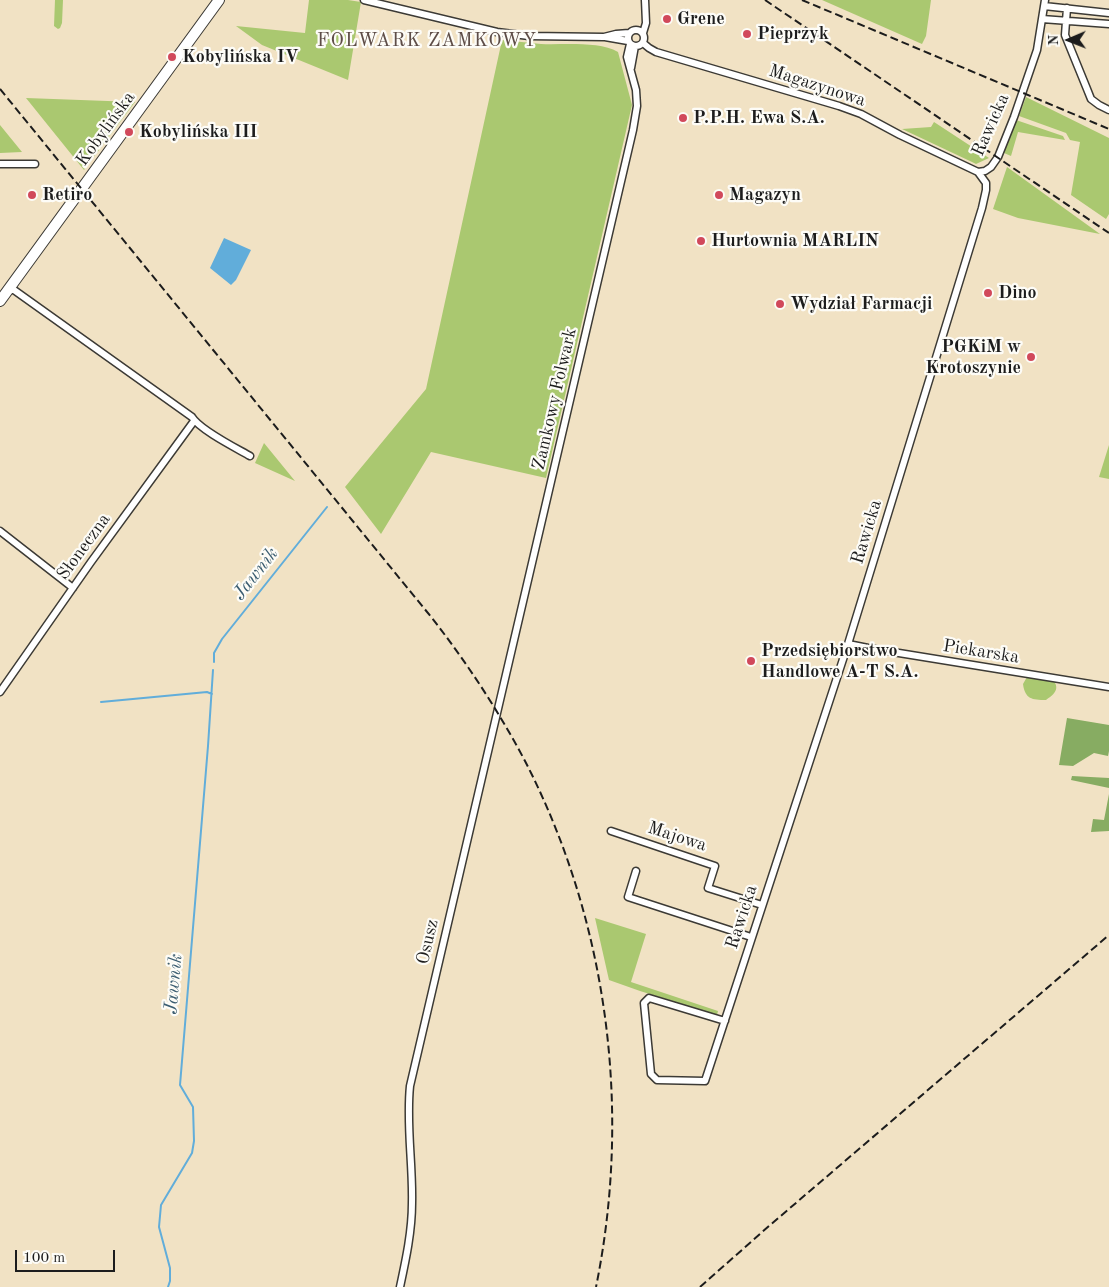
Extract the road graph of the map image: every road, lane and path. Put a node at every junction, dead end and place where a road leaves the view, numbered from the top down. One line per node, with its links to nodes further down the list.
1 (219, 0): 19 (main road, Kobylińska)
2 (364, 0): 12 (street)
3 (645, 0): 10 (street)
4 (1044, 3): 5 (street); 7 (street, Rawicka)
5 (1067, 8): 6 (street); 8 (street)
6 (1109, 13)
7 (1042, 19): 8 (street); 18 (street, Rawicka)
8 (1066, 20): 9 (street); 15 (street)
9 (1109, 24)
10 (640, 31): 11 (street); 13 (street)
11 (629, 33): 12 (street); 14 (street)
12 (604, 37): 14 (street)
13 (643, 42): 14 (street); 18 (street, Magazynowa)
14 (631, 44): 28 (street, Zamkowy Folwark)
15 (1109, 110)
16 (0, 164): 17 (street)
17 (35, 164)
18 (978, 172): 25 (street, Rawicka)
19 (8, 290): 20 (main road, Kobylińska); 21 (street)
20 (0, 301)
21 (194, 421): 22 (street); 24 (street, Słoneczna)
22 (250, 456)
23 (0, 531): 24 (street)
24 (73, 588): 27 (street, Słoneczna)
25 (848, 644): 26 (street, Piekarska); 31 (street, Rawicka)
26 (1109, 687)
27 (0, 692)
28 (492, 734): 34 (street, Osusz)
29 (611, 831): 31 (street, Majowa)
30 (636, 871): 32 (street)
31 (762, 905): 32 (street, Rawicka)
32 (751, 937): 33 (street, Rawicka)
33 (724, 1021): 33 (street, Rawicka)
34 (400, 1287)

